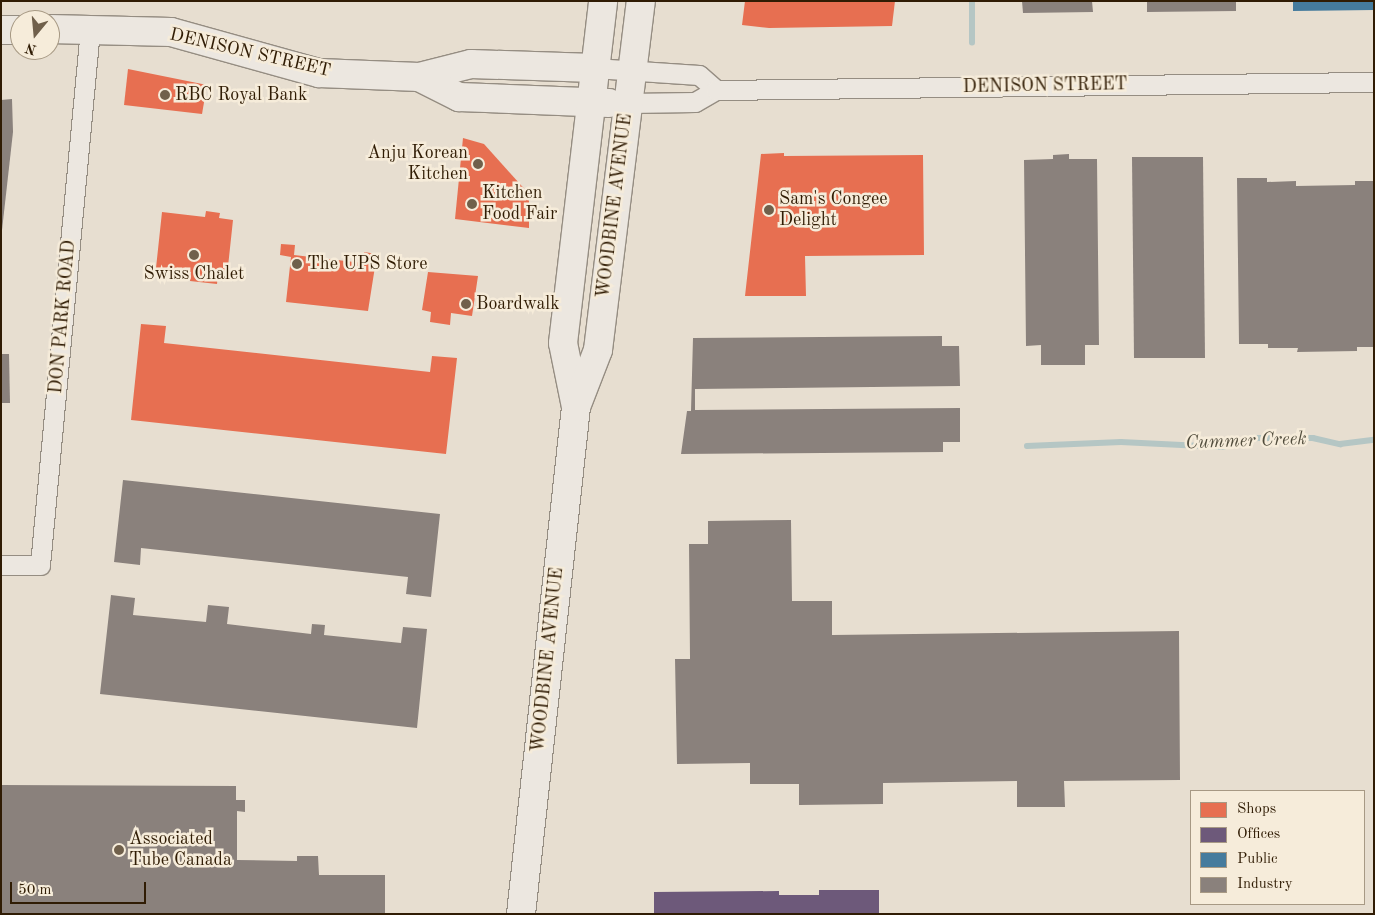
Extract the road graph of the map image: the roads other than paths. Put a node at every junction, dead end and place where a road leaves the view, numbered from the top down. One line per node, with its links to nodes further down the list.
1 (603, 1): 5 (main road, WOODBINE AVENUE)
2 (641, 1): 6 (main road, WOODBINE AVENUE)
3 (90, 29): 4 (main road, DENISON STREET); 7 (main road, DENISON STREET); 13 (street, DON PARK ROAD)
4 (60, 30)
5 (594, 68): 6 (street, DENISON STREET); 7 (main road, DENISON STREET); 10 (main road, WOODBINE AVENUE)
6 (632, 71): 9 (street, DENISON STREET); 11 (main road, WOODBINE AVENUE)
7 (419, 77): 10 (main road, DENISON STREET)
8 (1374, 82): 9 (street, DENISON STREET)
9 (716, 90): 11 (street, DENISON STREET)
10 (590, 103): 11 (main road, DENISON STREET); 12 (main road, WOODBINE AVENUE)
11 (628, 103): 12 (main road, WOODBINE AVENUE)
12 (576, 407): 14 (main road, WOODBINE AVENUE)
13 (1, 565)
14 (520, 914)

